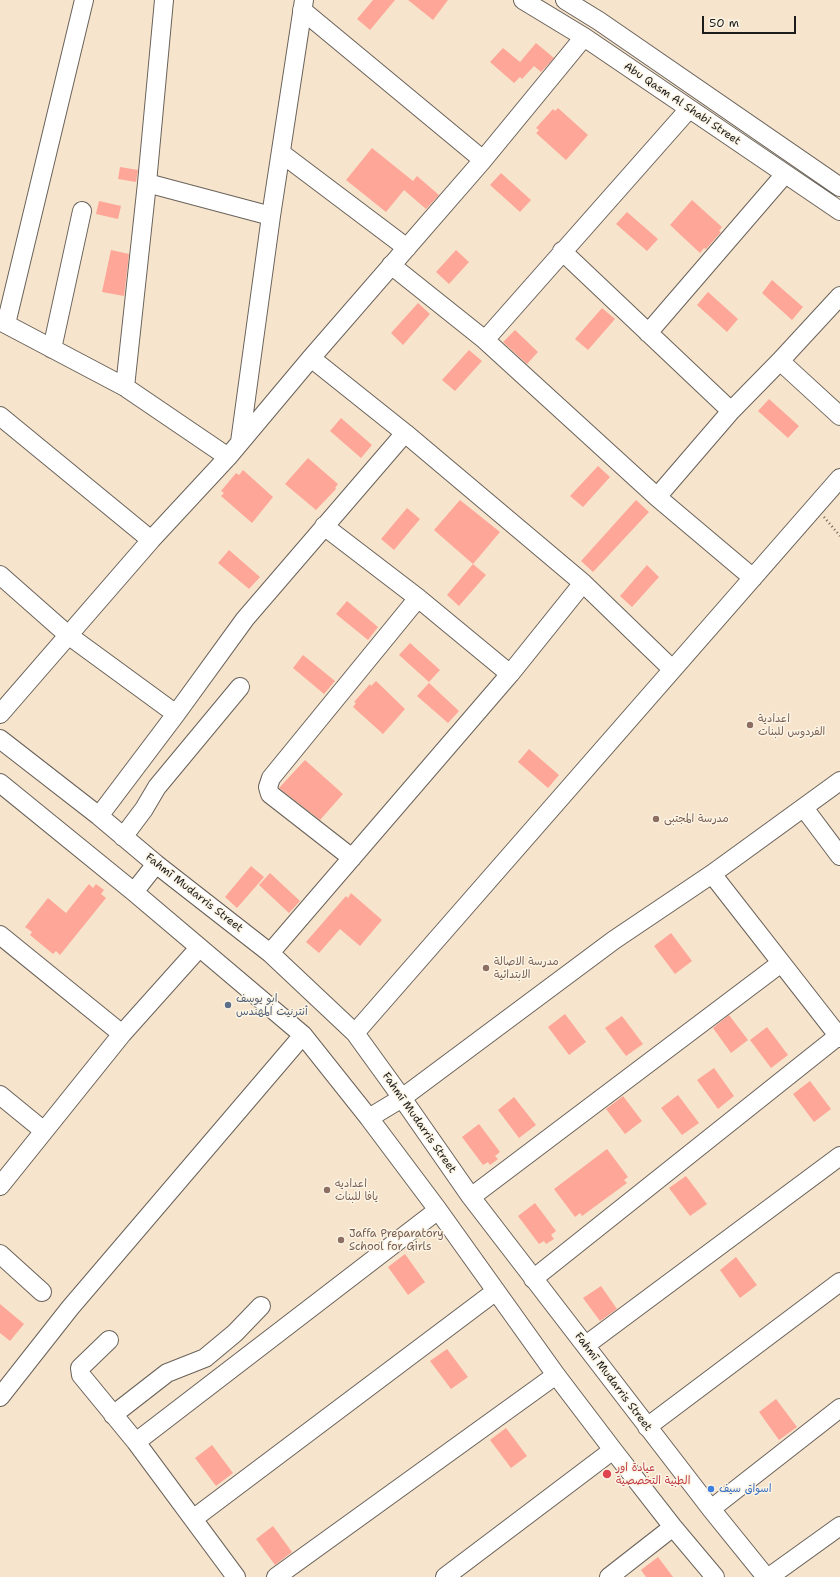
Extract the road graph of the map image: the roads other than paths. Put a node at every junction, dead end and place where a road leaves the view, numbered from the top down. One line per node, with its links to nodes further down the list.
1 (84, 0): 20 (street)
2 (164, 0): 11 (street)
3 (523, 0): 6 (street, Abu Qasm Al Shabi Street)
4 (565, 0): 12 (street, Abu Qasm Al Shabi Street)
5 (303, 5): 8 (street); 9 (street)
6 (584, 37): 7 (street, Abu Qasm Al Shabi Street); 9 (street)
7 (689, 109): 10 (street, Abu Qasm Al Shabi Street); 17 (street)
8 (281, 153): 15 (street); 16 (street)
9 (483, 160): 16 (street)
10 (785, 174): 14 (street, Abu Qasm Al Shabi Street); 21 (street)
11 (147, 183): 15 (street); 26 (street)
12 (840, 187)
13 (82, 211): 23 (street)
14 (840, 212)
15 (271, 216): 31 (street)
16 (407, 248): 18 (street)
17 (562, 251): 21 (street); 22 (street)
18 (391, 265): 22 (street); 24 (street)
19 (840, 296): 25 (street)
20 (3, 323): 23 (street)
21 (648, 333): 27 (street)
22 (485, 340): 34 (street)
23 (52, 349): 26 (street)
24 (311, 358): 30 (street); 31 (street)
25 (780, 361): 27 (street); 29 (street)
26 (125, 387): 32 (street)
27 (731, 411): 34 (street)
28 (0, 416): 36 (street)
29 (840, 416)
30 (405, 433): 35 (street); 39 (street)
31 (240, 442): 32 (street)
32 (228, 457): 36 (street)
33 (840, 478): 38 (street)
34 (657, 497): 38 (street)
35 (324, 526): 40 (street); 46 (street)
36 (151, 540): 41 (street)
37 (0, 574): 41 (street)
38 (753, 578): 42 (street)
39 (583, 583): 42 (street); 43 (street)
40 (418, 598): 43 (street); 54 (street)
41 (68, 635): 45 (street); 46 (street)
42 (672, 670): 62 (street)
43 (510, 674): 54 (street)
44 (240, 687): 52 (street)
45 (0, 714)
46 (176, 714): 51 (street)
47 (0, 739): 51 (street, Fahmī Mudarris Street)
48 (840, 781): 50 (street)
49 (0, 783): 57 (street)
50 (804, 808): 53 (street); 56 (street)
51 (99, 816): 52 (street, Fahmī Mudarris Street)
52 (123, 837): 55 (street, Fahmī Mudarris Street)
53 (840, 856)
54 (352, 858): 60 (street)
55 (156, 864): 57 (street); 60 (street, Fahmī Mudarris Street)
56 (712, 874): 61 (street); 67 (street)
57 (134, 892): 59 (street)
58 (0, 935): 63 (street)
59 (198, 948): 63 (street); 64 (street)
60 (270, 953): 62 (street, Fahmī Mudarris Street)
61 (781, 963): 65 (street); 72 (street)
62 (355, 1033): 67 (street, Fahmī Mudarris Street)
63 (122, 1034): 69 (street)
64 (303, 1035): 68 (street); 83 (street)
65 (839, 1037): 75 (street)
66 (0, 1094): 69 (street)
67 (402, 1098): 68 (street); 72 (street, Fahmī Mudarris Street)
68 (369, 1118): 73 (street)
69 (44, 1131): 71 (street)
70 (840, 1156): 81 (street)
71 (0, 1186)
72 (471, 1197): 75 (street, Fahmī Mudarris Street)
73 (438, 1210): 77 (street); 87 (street)
74 (0, 1254): 78 (street)
75 (533, 1279): 81 (street, Fahmī Mudarris Street)
76 (840, 1282): 86 (street)
77 (496, 1291): 82 (street); 90 (street)
78 (42, 1292)
79 (261, 1306): 85 (street)
80 (109, 1340): 85 (street)
81 (586, 1345): 86 (street, Fahmī Mudarris Street)
82 (556, 1375): 88 (street); 94 (street)
83 (0, 1397)
84 (840, 1408): 89 (street)
85 (113, 1415): 87 (street)
86 (647, 1427): 89 (street, Fahmī Mudarris Street)
87 (136, 1442): 90 (street)
88 (613, 1450): 92 (street); 95 (street)
89 (711, 1509): 98 (street, Fahmī Mudarris Street)
90 (193, 1519): 93 (street)
91 (840, 1526): 98 (street)
92 (673, 1527): 96 (street); 97 (street)
93 (236, 1577)
94 (276, 1577)
95 (445, 1577)
96 (609, 1577)
97 (715, 1577)
98 (768, 1577)

